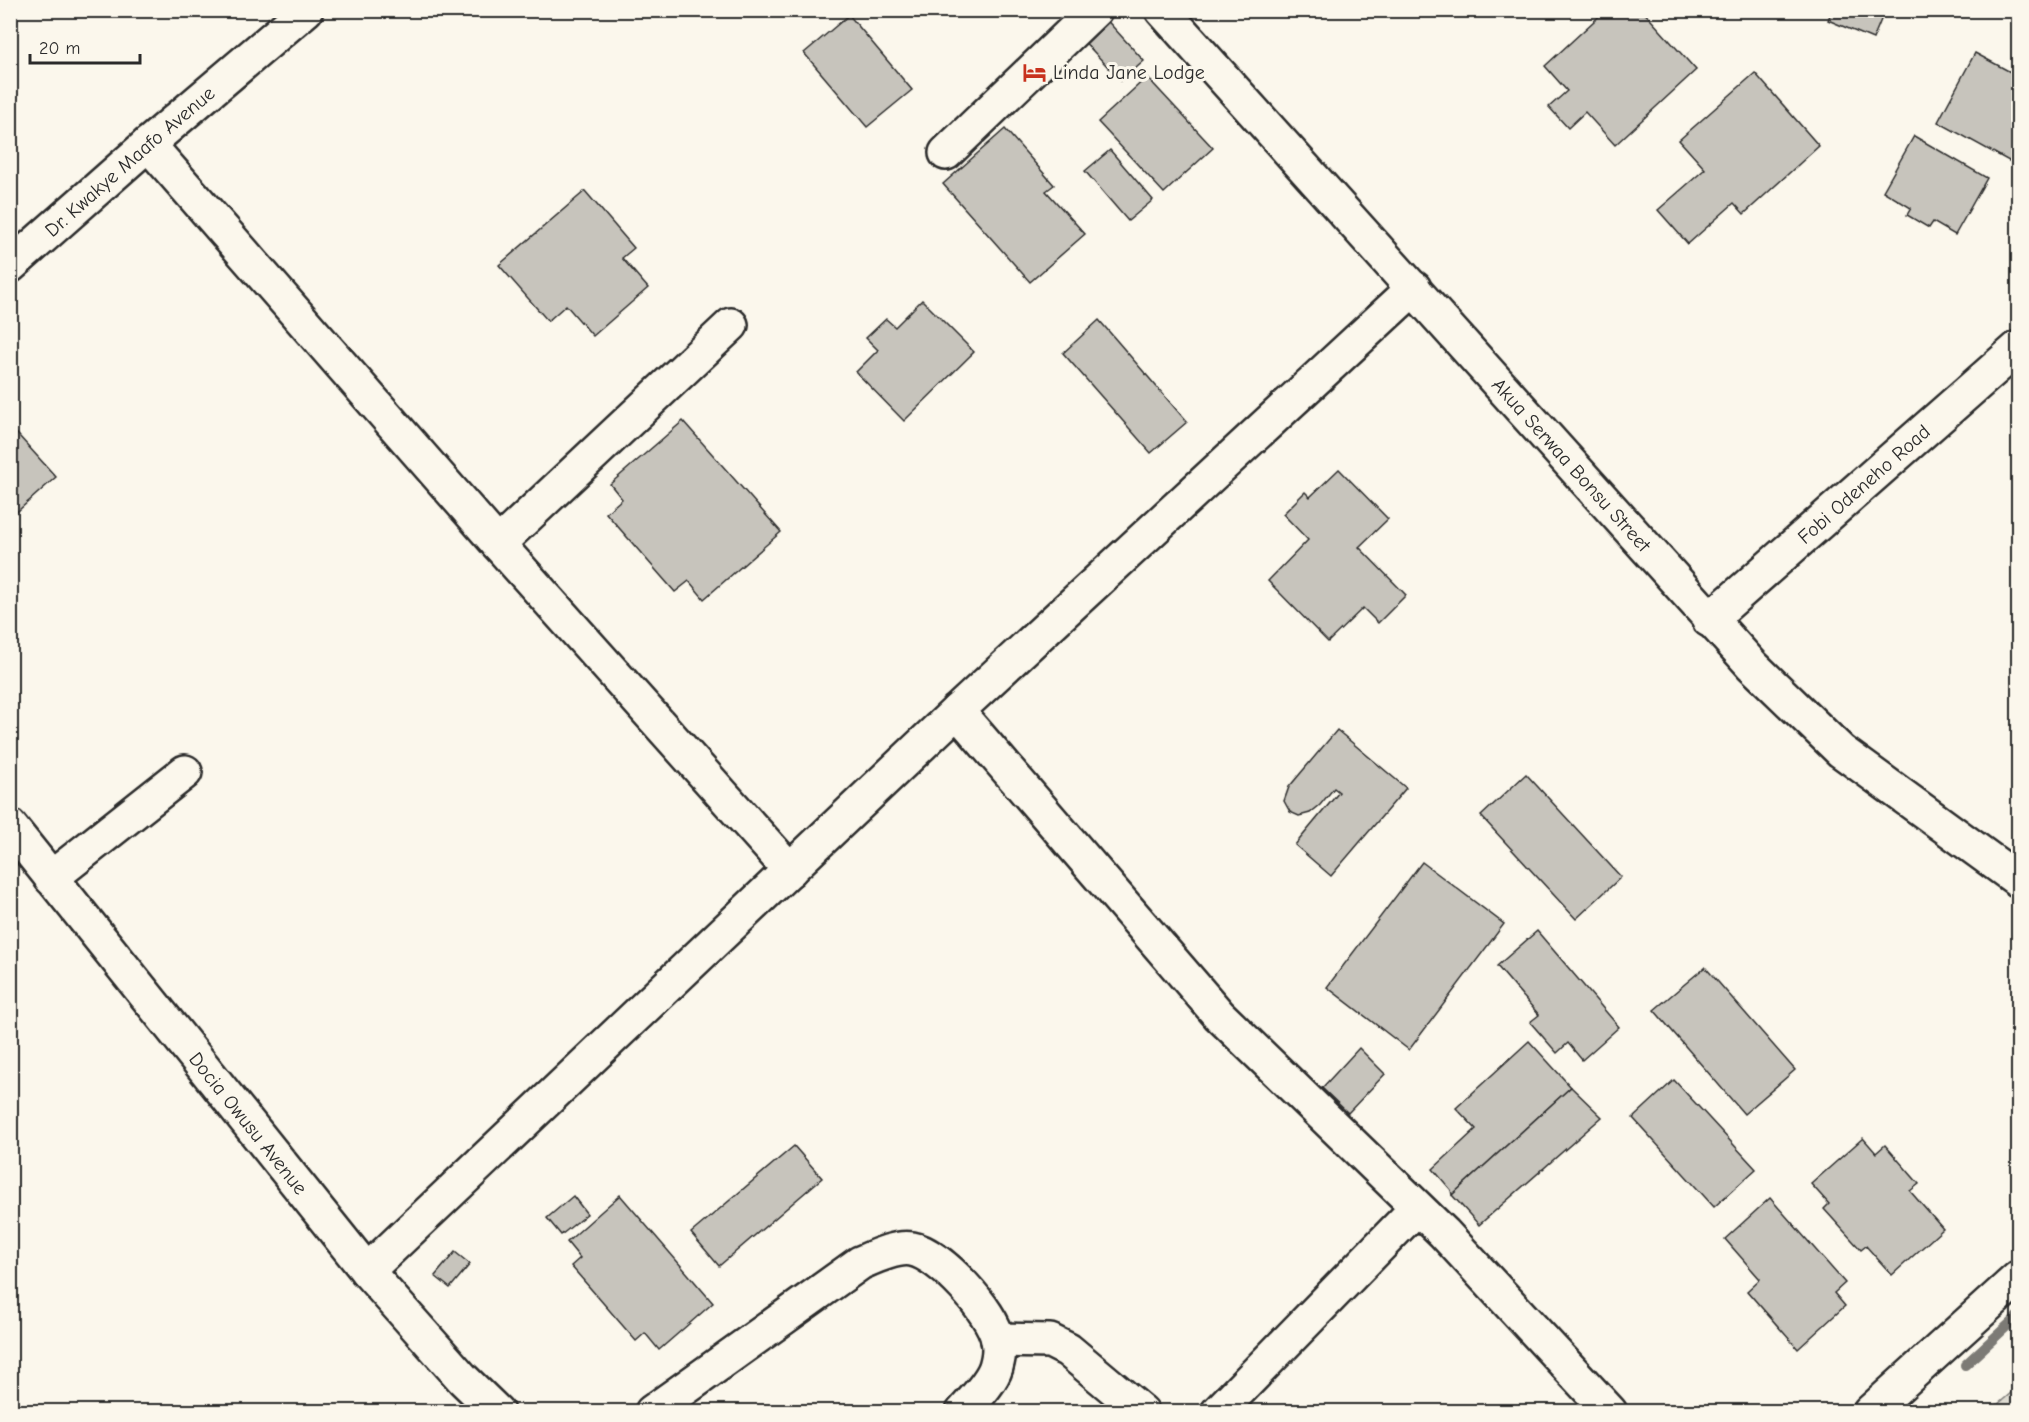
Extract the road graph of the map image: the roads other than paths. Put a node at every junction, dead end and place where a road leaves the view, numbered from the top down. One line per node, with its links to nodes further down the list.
1 (306, 10): 4 (street, Dr. Kwakye Maafo Avenue)
2 (1095, 10): 5 (street)
3 (1162, 10): 7 (street, Akua Serwaa Bonsu Street)
4 (148, 144): 6 (street, Dr. Kwakye Maafo Avenue); 10 (street)
5 (946, 153)
6 (10, 266)
7 (1414, 288): 11 (street, Akua Serwaa Bonsu Street); 12 (street)
8 (731, 325): 10 (street)
9 (2019, 348): 11 (street, Fobi Odeneho Road)
10 (498, 544): 15 (street)
11 (1709, 620): 17 (street, Akua Serwaa Bonsu Street)
12 (957, 711): 15 (street); 18 (street)
13 (185, 772): 16 (street)
14 (10, 826): 16 (street, Docia Owusu Avenue)
15 (790, 870): 19 (street)
16 (51, 878): 19 (street, Docia Owusu Avenue)
17 (2019, 880)
18 (1417, 1208): 26 (street); 27 (street)
19 (367, 1271): 22 (street, Docia Owusu Avenue)
20 (2019, 1278): 28 (street)
21 (998, 1340): 23 (street); 24 (street); 25 (street)
22 (497, 1412)
23 (652, 1412)
24 (963, 1412)
25 (1142, 1412)
26 (1218, 1412)
27 (1610, 1412)
28 (1870, 1412)

